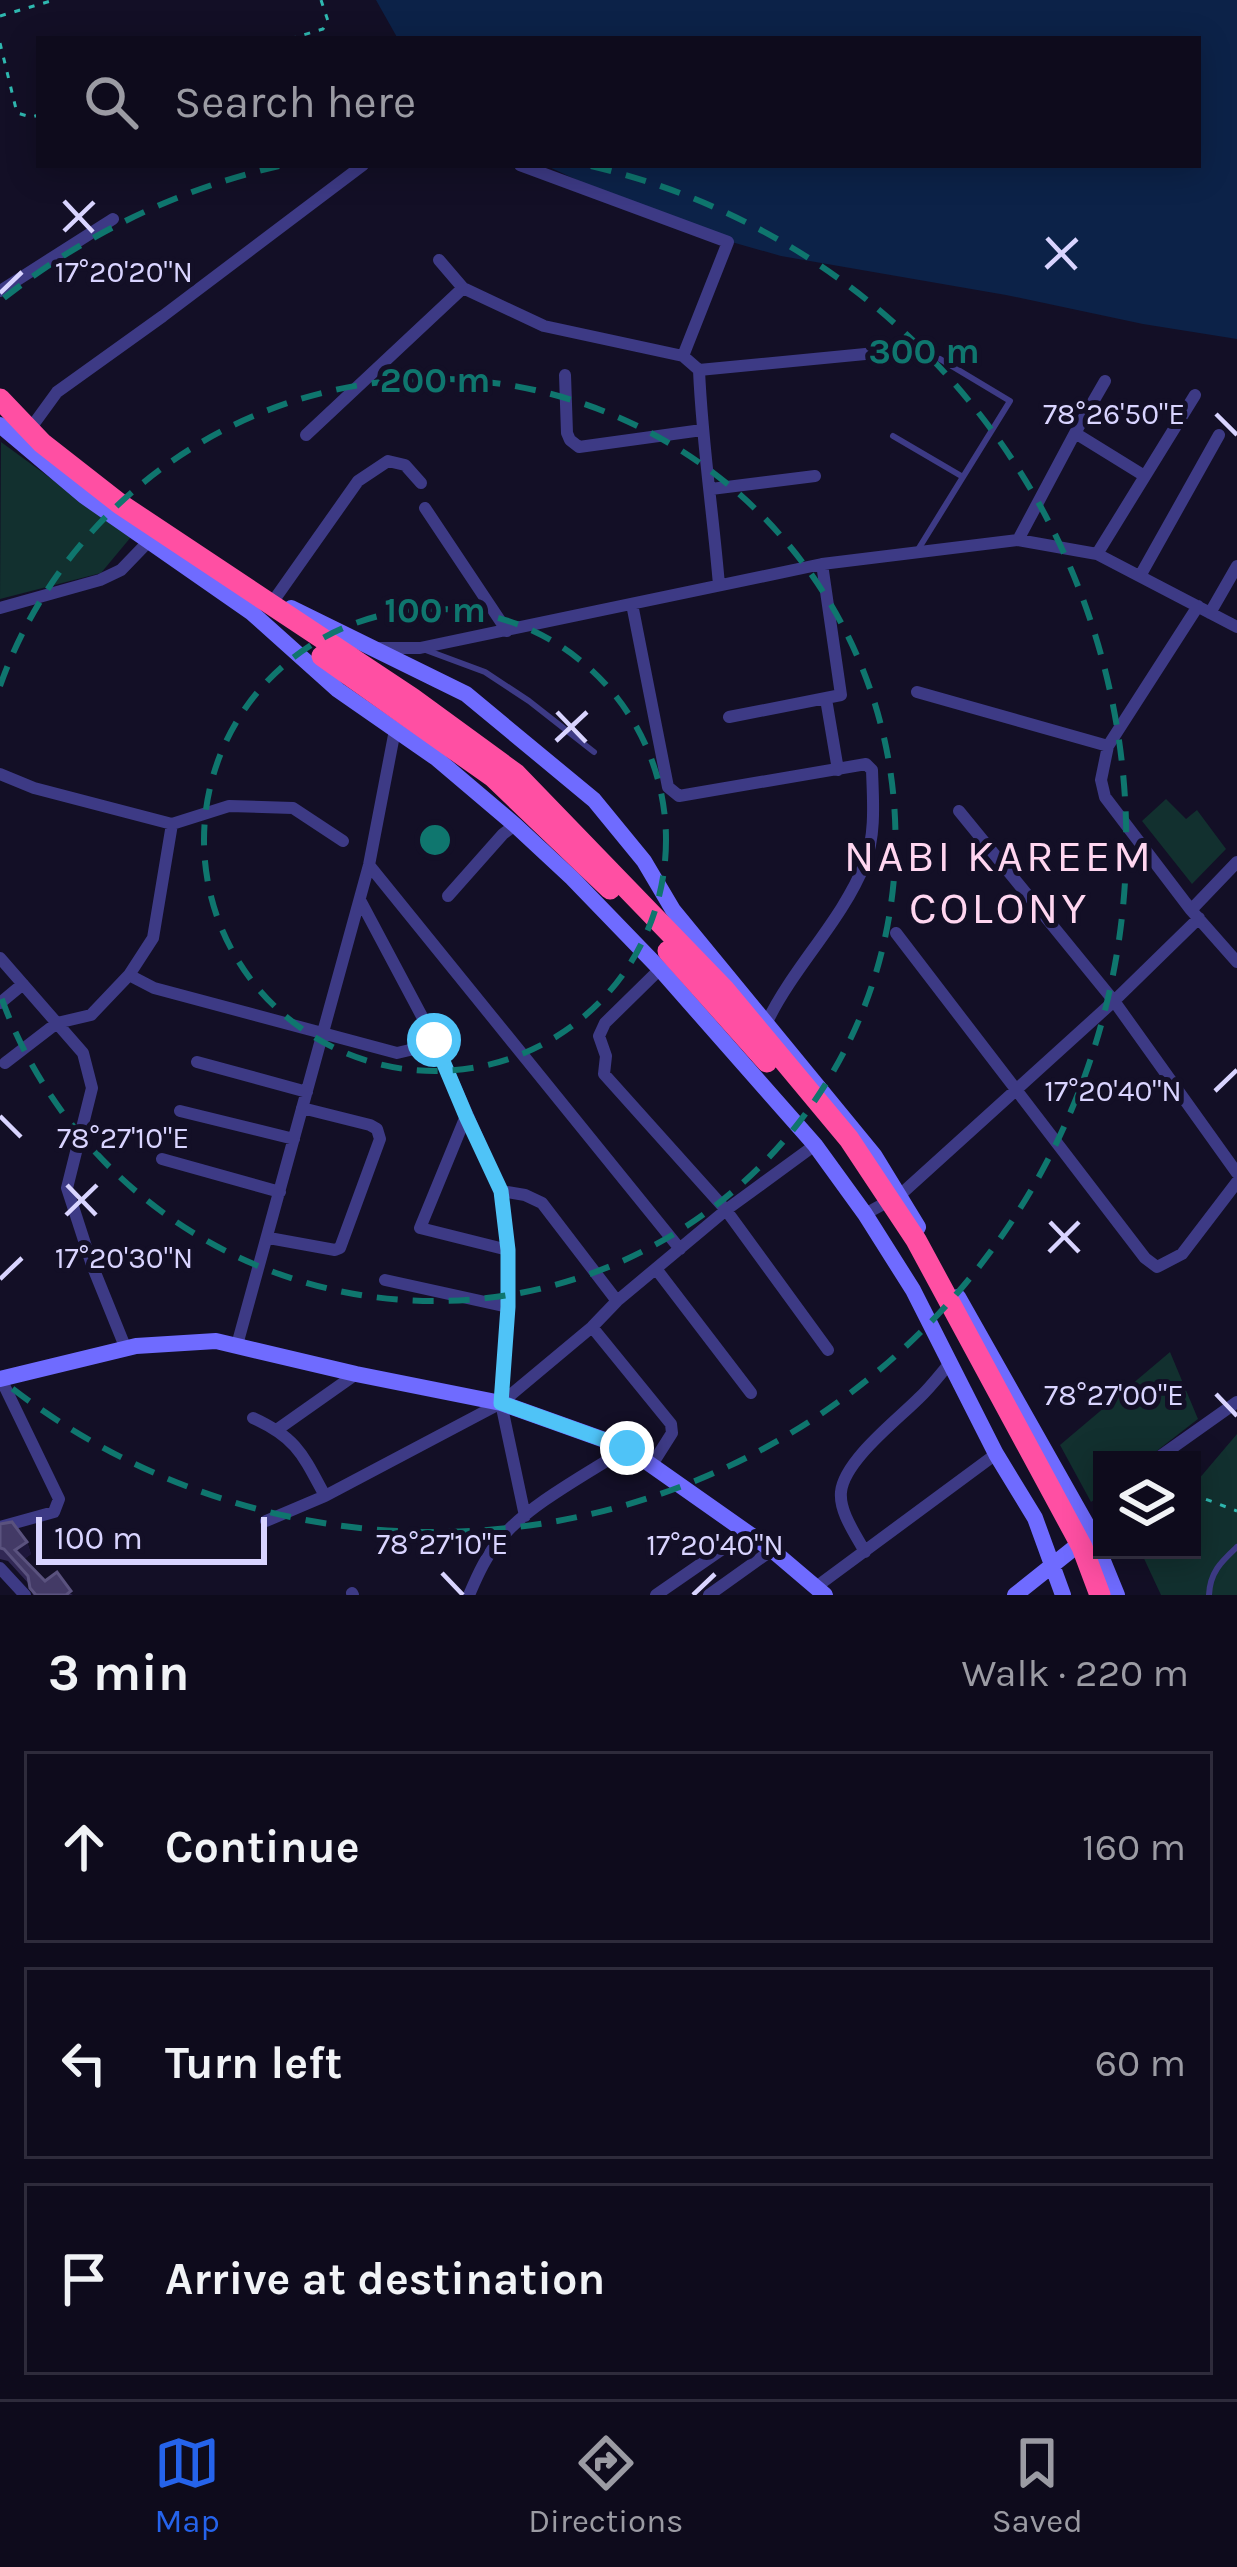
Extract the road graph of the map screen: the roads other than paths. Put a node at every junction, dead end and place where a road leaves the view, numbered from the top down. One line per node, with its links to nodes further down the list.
1 (359, 168): 18 (street)
2 (528, 168): 8 (street)
3 (113, 219): 6 (street)
4 (439, 260): 5 (street)
5 (463, 288): 8 (street); 21 (street)
6 (0, 291)
7 (886, 352): 10 (street)
8 (683, 356): 10 (street)
9 (940, 359): 26 (lane)
10 (699, 370): 19 (street)
11 (566, 375): 19 (street)
12 (1105, 381): 20 (street)
13 (0, 388): 18 (street)
14 (1195, 395): 24 (street)
15 (0, 399): 134 (highway, bridge)
16 (0, 416): 133 (highway, bridge)
17 (0, 425): 31 (street)
18 (33, 425): 38 (street)
19 (702, 430): 28 (street)
20 (1075, 433): 24 (street); 30 (street)
21 (307, 435)
22 (892, 436): 26 (lane)
23 (1219, 436): 36 (street)
24 (1143, 475): 33 (street)
25 (815, 476): 28 (street)
26 (963, 477): 32 (lane)
27 (421, 483): 38 (street)
28 (711, 488): 37 (street)
29 (425, 508): 43 (street)
30 (1018, 540): 32 (street); 33 (street)
31 (148, 542): 40 (street); 46 (street)
32 (917, 551): 34 (street)
33 (1097, 554): 36 (street)
34 (822, 564): 37 (street); 48 (street)
35 (1237, 566): 41 (street)
36 (1140, 576): 41 (street)
37 (719, 585): 39 (street)
38 (274, 600): 44 (street)
39 (632, 604): 43 (street); 53 (street)
40 (0, 608)
41 (1204, 609): 42 (street); 51 (street)
42 (1237, 627)
43 (506, 631): 45 (street)
44 (375, 648): 45 (street); 46 (street); 72 (street)
45 (420, 648): 52 (lane)
46 (338, 690): 50 (street)
47 (917, 692): 51 (street)
48 (826, 699): 49 (street); 53 (street)
49 (729, 717)
50 (395, 730): 57 (street); 60 (street)
51 (1108, 746): 63 (street)
52 (594, 752)
53 (838, 770): 72 (street)
54 (0, 774): 56 (street)
55 (959, 811): 70 (street)
56 (172, 824): 58 (street); 68 (street)
57 (515, 825): 61 (street); 67 (street)
58 (343, 841)
59 (1237, 862): 63 (street)
60 (369, 865): 62 (street); 93 (street)
61 (448, 896)
62 (360, 900): 74 (street); 75 (street)
63 (1195, 914): 66 (street); 70 (street)
64 (896, 933): 78 (street)
65 (0, 958): 69 (street)
66 (1237, 962)
67 (660, 969): 84 (street); 90 (street)
68 (129, 975): 73 (street); 74 (street)
69 (22, 984): 71 (street); 73 (street)
70 (1114, 1000): 78 (street); 86 (street)
71 (0, 1003)
72 (767, 1022): 89 (street)
73 (57, 1023): 77 (street); 101 (street)
74 (322, 1033): 75 (street); 79 (street)
75 (434, 1040): 82 (street)
76 (197, 1062): 79 (street)
77 (5, 1063)
78 (1016, 1090): 86 (street); 89 (street)
79 (307, 1092): 80 (street)
80 (302, 1108): 83 (street); 92 (street)
81 (181, 1111): 83 (street)
82 (466, 1116): 87 (street); 94 (street)
83 (294, 1139): 88 (street)
84 (815, 1145): 90 (street); 91 (street)
85 (162, 1159): 88 (street)
86 (1237, 1178)
87 (501, 1191): 94 (street); 97 (street)
88 (280, 1192): 92 (street)
89 (900, 1195): 91 (street); 120 (street)
90 (725, 1210): 93 (street); 102 (street)
91 (865, 1214): 103 (street)
92 (268, 1238): 100 (street)
93 (680, 1249): 95 (street)
94 (508, 1250): 98 (street)
95 (656, 1270): 97 (street); 106 (street)
96 (385, 1280): 98 (street)
97 (617, 1301): 99 (street)
98 (508, 1307): 108 (street)
99 (592, 1327): 108 (street); 114 (street)
100 (237, 1345): 101 (street); 104 (street)
101 (126, 1349): 105 (street)
102 (828, 1350)
103 (949, 1364): 113 (street); 123 (street)
104 (356, 1374): 108 (street); 110 (street)
105 (0, 1379): 118 (street)
106 (751, 1393)
107 (1237, 1402): 112 (street)
108 (501, 1403): 111 (street); 115 (street); 116 (street)
109 (254, 1418): 110 (street)
110 (278, 1430): 115 (street)
111 (627, 1448): 114 (street); 116 (street)
112 (1169, 1451)
113 (996, 1454): 123 (street); 124 (street)
114 (653, 1463): 119 (street)
115 (325, 1496): 117 (street)
116 (524, 1516): 128 (street)
117 (266, 1521)
118 (0, 1527)
119 (747, 1532): 122 (street); 129 (street)
120 (1092, 1534): 124 (street); 135 (street)
121 (1237, 1546): 136 (lane)
122 (772, 1550): 126 (street); 130 (street)
123 (865, 1552): 126 (street)
124 (1050, 1565): 131 (street); 132 (street)
125 (0, 1568): 127 (street)
126 (820, 1591)
127 (25, 1595)
128 (469, 1595)
129 (656, 1595)
130 (709, 1595)
131 (1015, 1595)
132 (1063, 1595)
133 (1088, 1595)
134 (1100, 1595)
135 (1118, 1595)
136 (1209, 1595)

